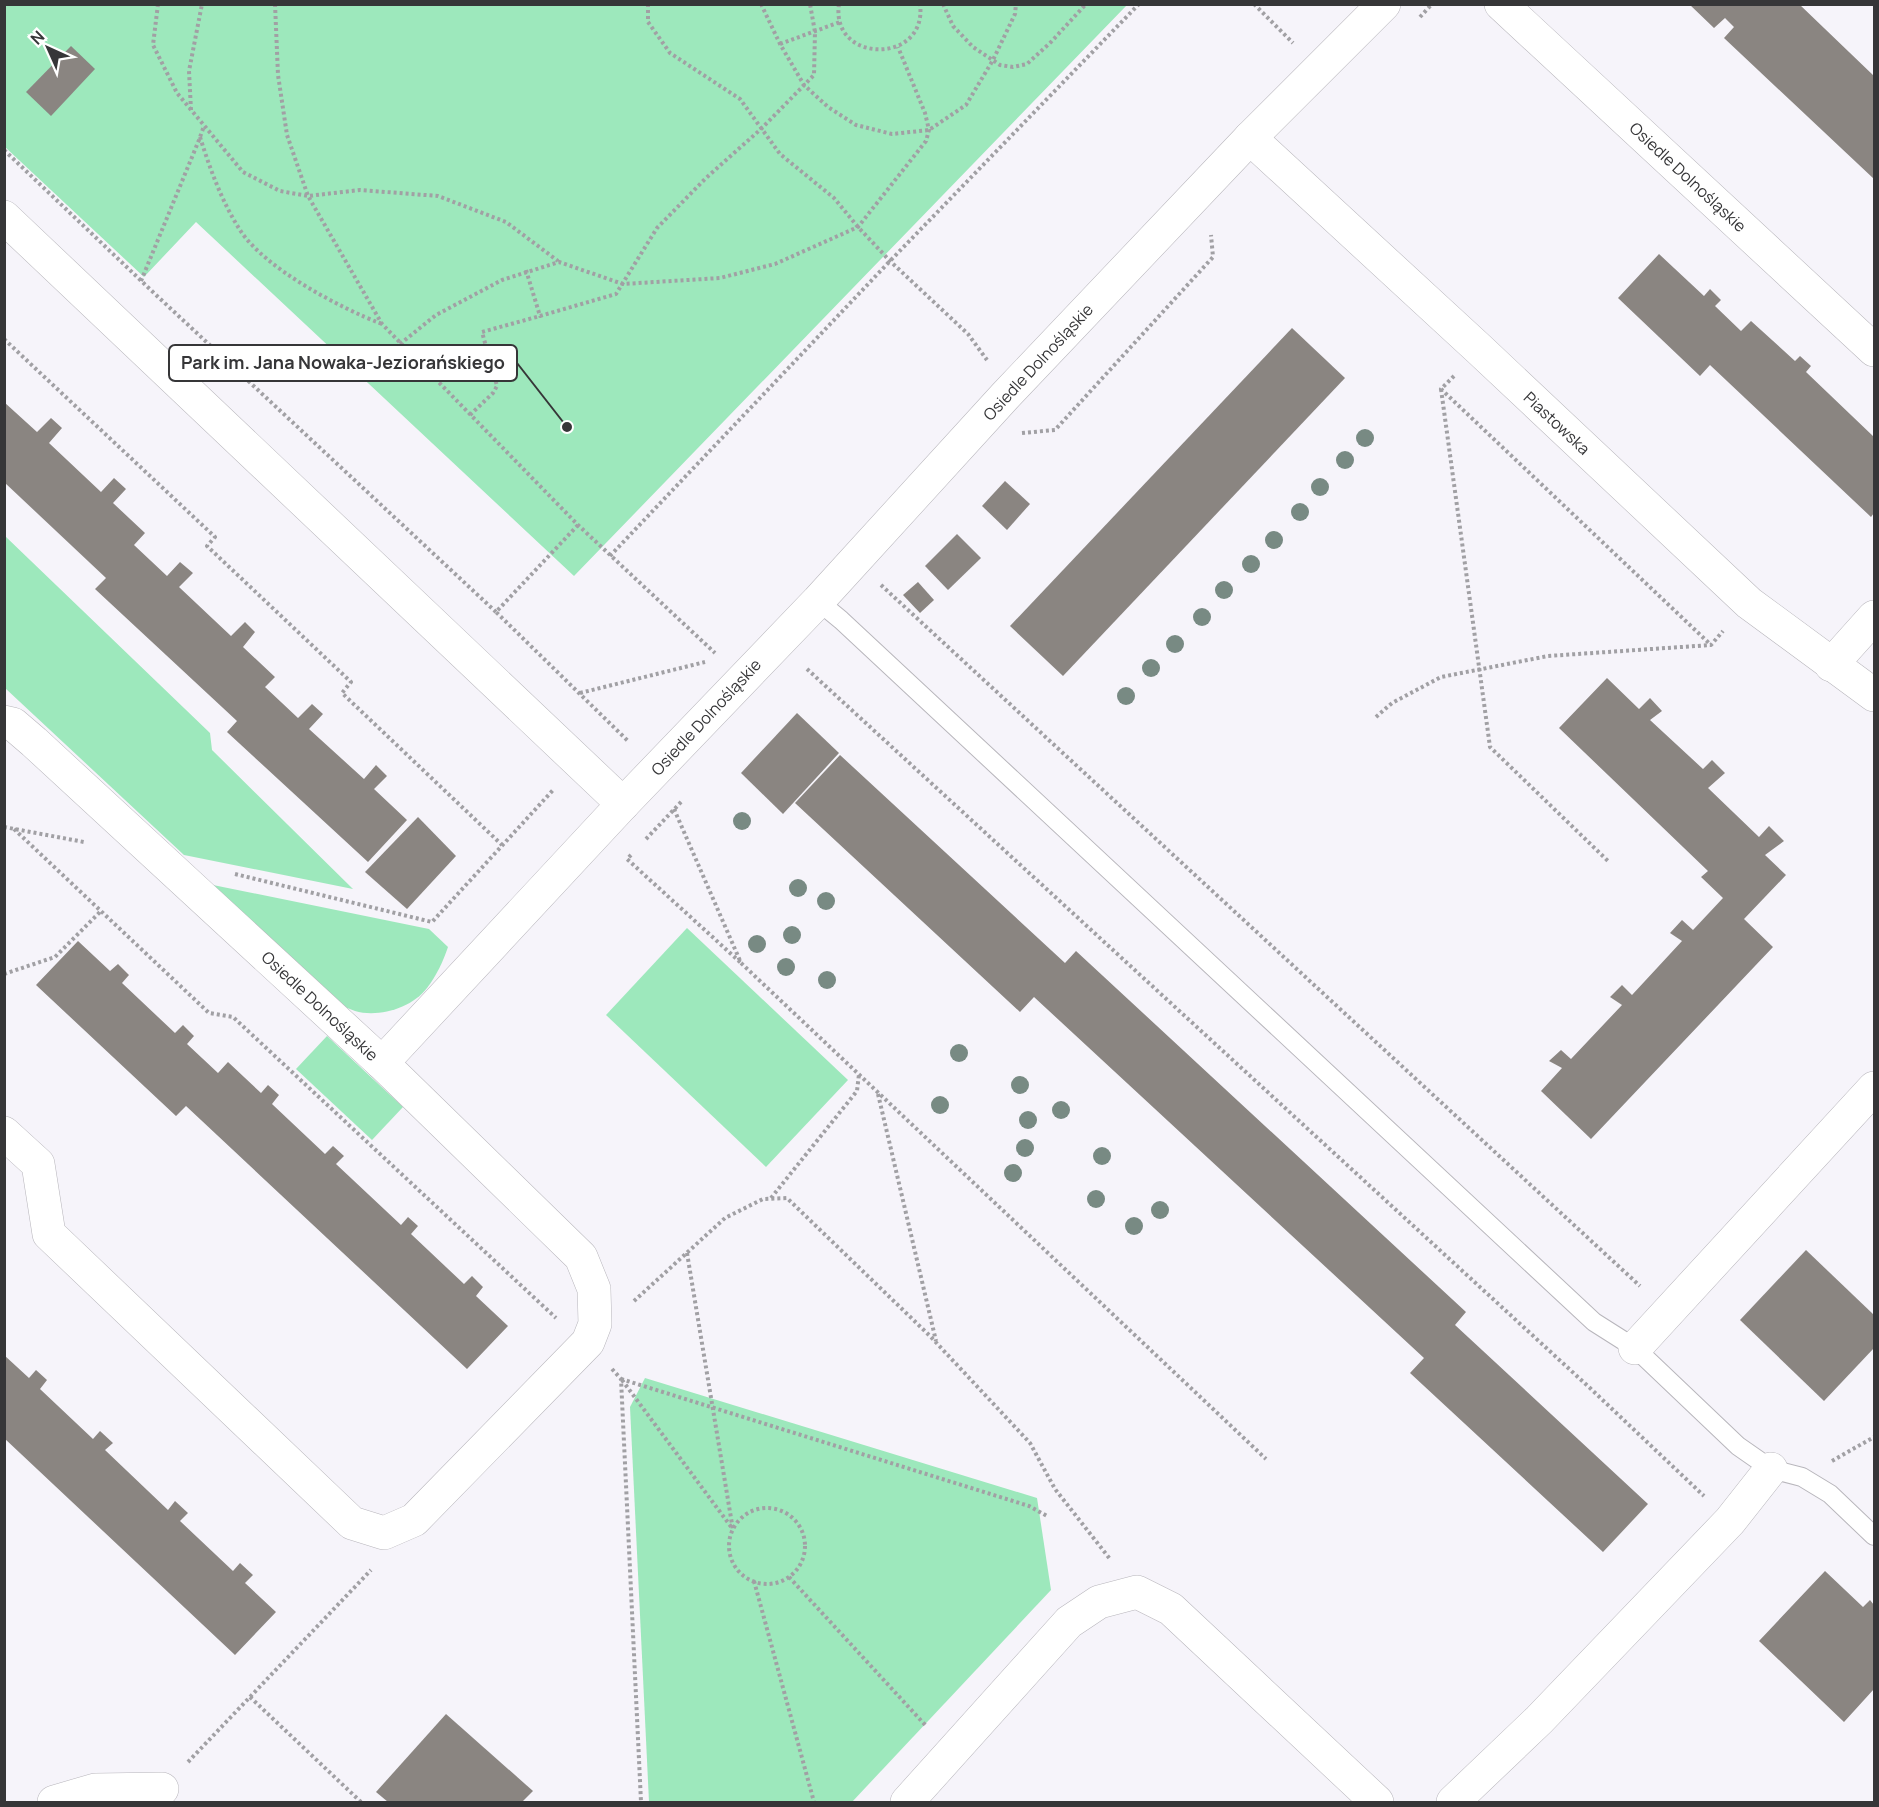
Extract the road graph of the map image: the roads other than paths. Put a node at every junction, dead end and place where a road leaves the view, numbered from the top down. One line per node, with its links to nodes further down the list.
1 (1384, 4): 3 (street, Osiedle Dolnośląskie)
2 (1500, 4): 5 (street, Osiedle Dolnośląskie)
3 (1250, 138): 6 (street, Osiedle Dolnośląskie); 8 (street, Piastowska)
4 (4, 217): 11 (street)
5 (1875, 350)
6 (830, 610): 11 (street, Osiedle Dolnośląskie); 15 (lane)
7 (1875, 617): 8 (street)
8 (1831, 665): 9 (street, Piastowska)
9 (1875, 695)
10 (4, 722): 12 (street, Osiedle Dolnośląskie)
11 (623, 804): 12 (street, Osiedle Dolnośląskie)
12 (382, 1063): 14 (street)
13 (1875, 1088): 15 (street)
14 (4, 1133)
15 (1635, 1348): 16 (lane)
16 (1771, 1468): 17 (lane); 22 (street)
17 (1875, 1536)
18 (162, 1789): 19 (street)
19 (54, 1803)
20 (907, 1803): 21 (street)
21 (1377, 1803)
22 (1453, 1803)

